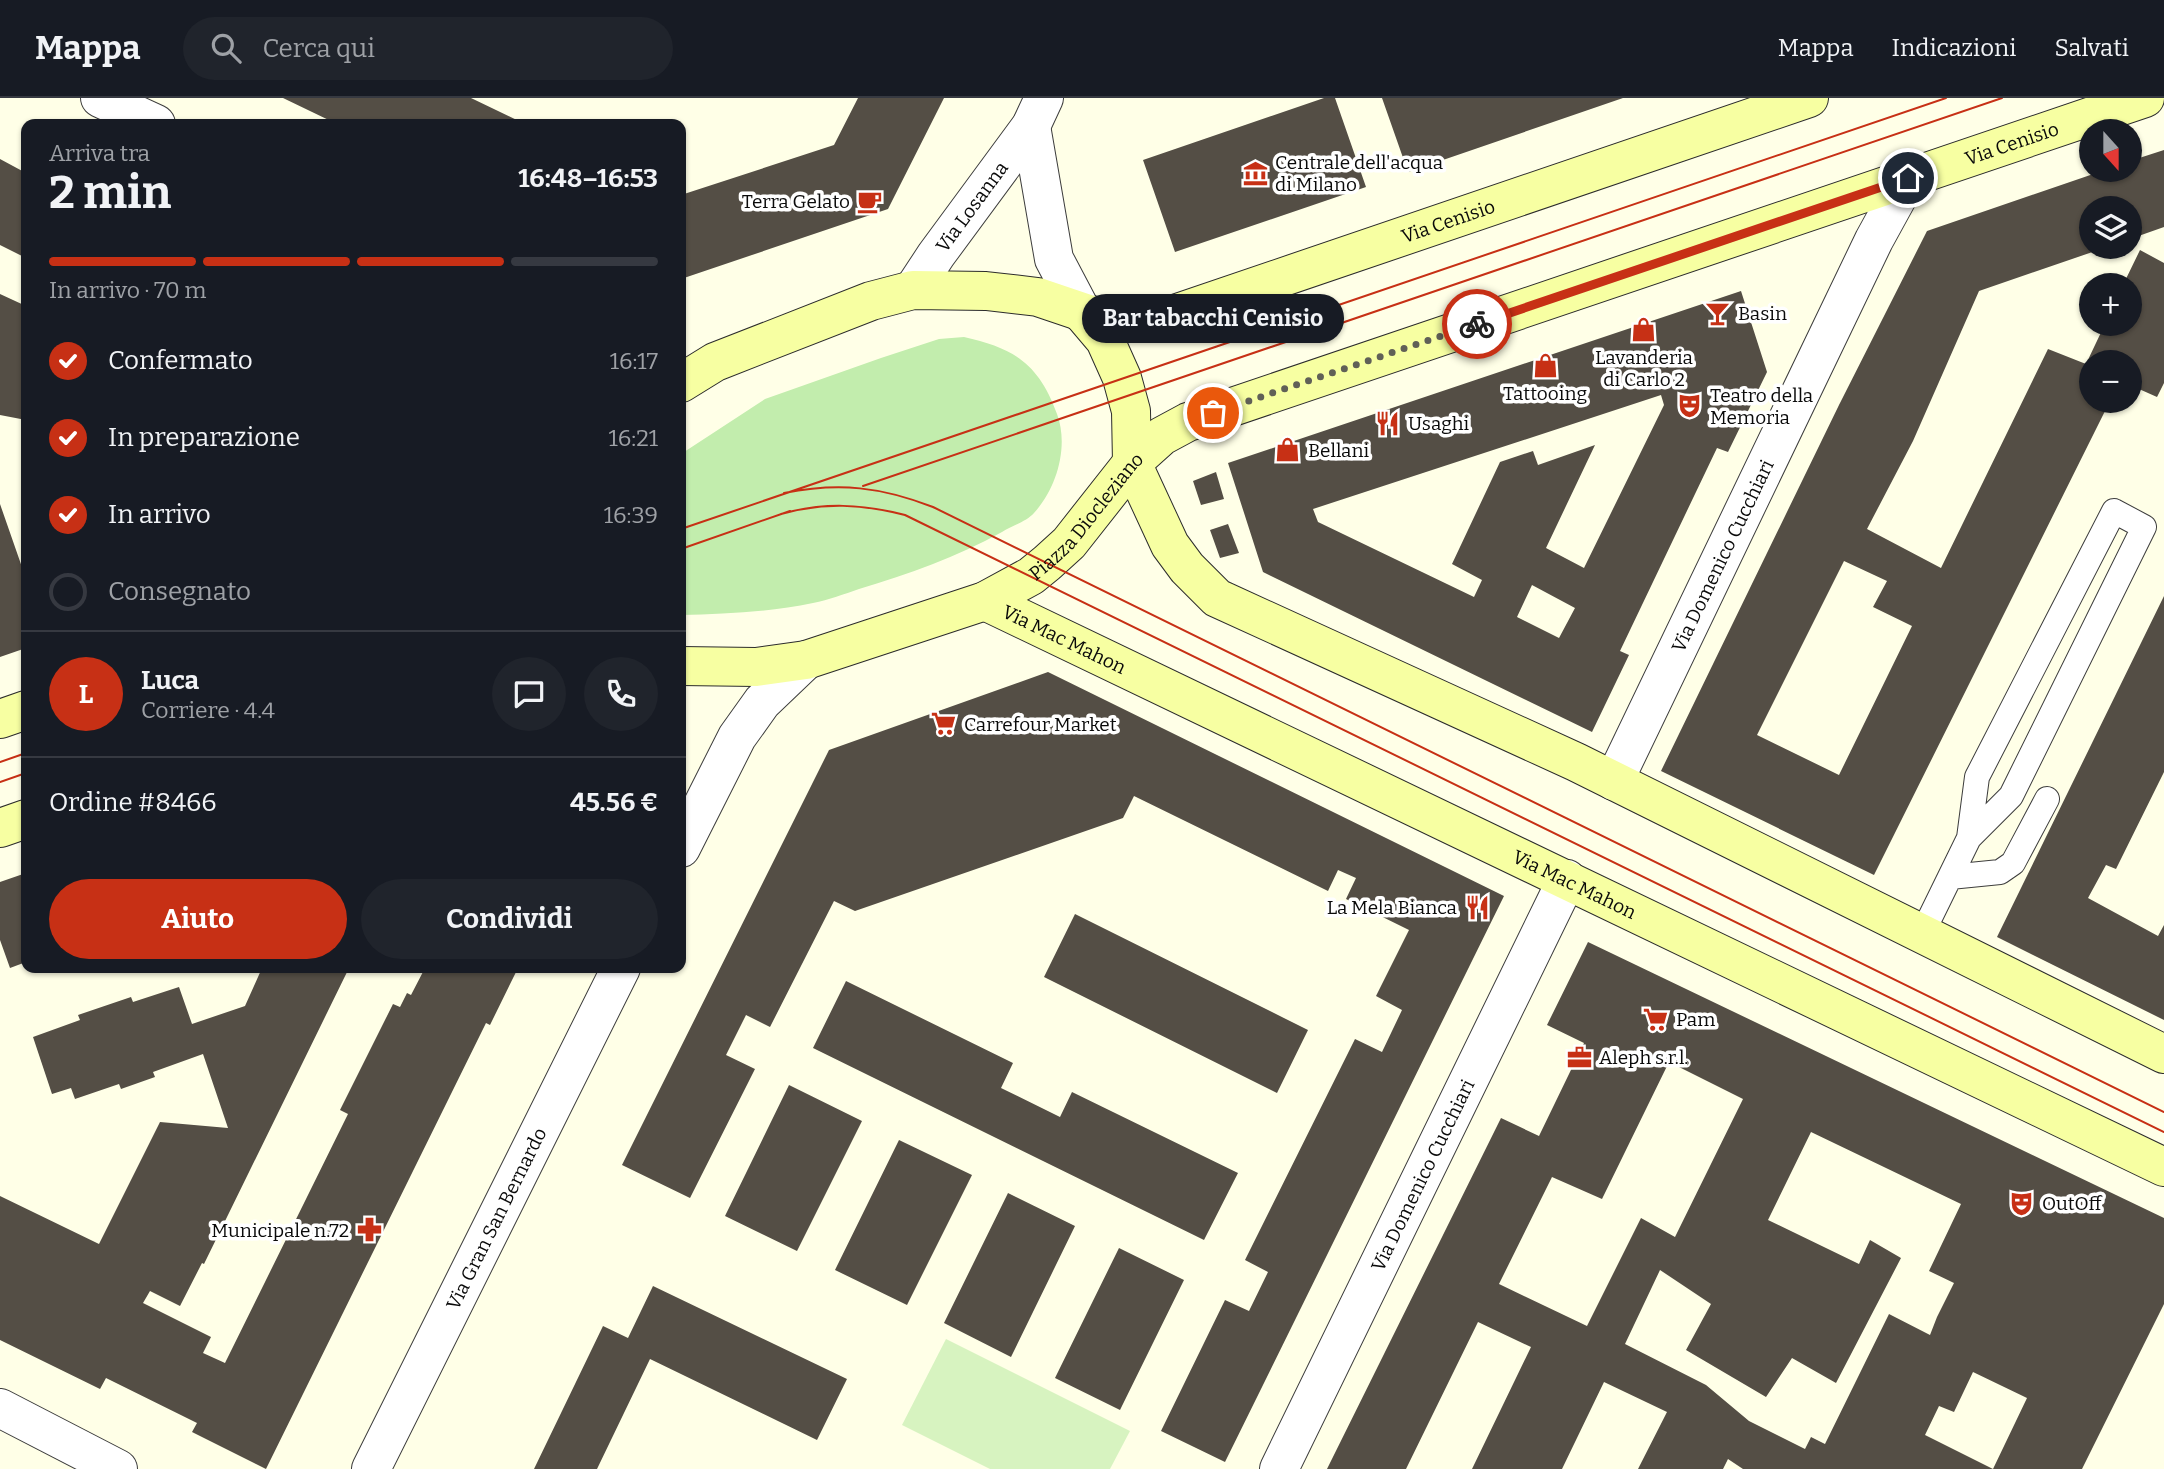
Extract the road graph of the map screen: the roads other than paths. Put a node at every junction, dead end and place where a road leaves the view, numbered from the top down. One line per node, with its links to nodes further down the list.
1 (1809, 98): 8 (main road, Via Cenisio)
2 (2145, 98): 6 (main road, Via Cenisio)
3 (103, 99): 5 (street)
4 (1037, 112): 7 (street, Via Losanna); 8 (street, Via Losanna)
5 (145, 119)
6 (1908, 178): 10 (main road, Via Cenisio); 16 (street, Via Domenico Cucchiari)
7 (913, 290): 8 (main road); 9 (main road)
8 (1083, 314): 10 (main road, Piazza Diocleziano)
9 (686, 380)
10 (1132, 463): 11 (main road, Piazza Diocleziano); 16 (main road)
11 (985, 601): 12 (main road, Piazza Diocleziano); 23 (main road, Via Mac Mahon)
12 (806, 660): 13 (main road, Piazza Diocleziano); 19 (street)
13 (686, 666)
14 (21, 712): 15 (main road)
15 (0, 719)
16 (1614, 781): 24 (main road)
17 (2047, 800): 22 (lane)
18 (21, 821): 20 (main road)
19 (686, 824)
20 (0, 828)
21 (1969, 838): 21 (lane); 22 (lane)
22 (1950, 877): 24 (lane)
23 (1566, 879): 27 (main road, Via Mac Mahon); 31 (street, Via Domenico Cucchiari)
24 (1922, 934): 26 (main road)
25 (619, 973): 30 (street, Via Gran San Bernardo)
26 (2164, 1054)
27 (2164, 1167)
28 (0, 1408): 29 (street)
29 (118, 1469)
30 (371, 1469)
31 (1279, 1469)

